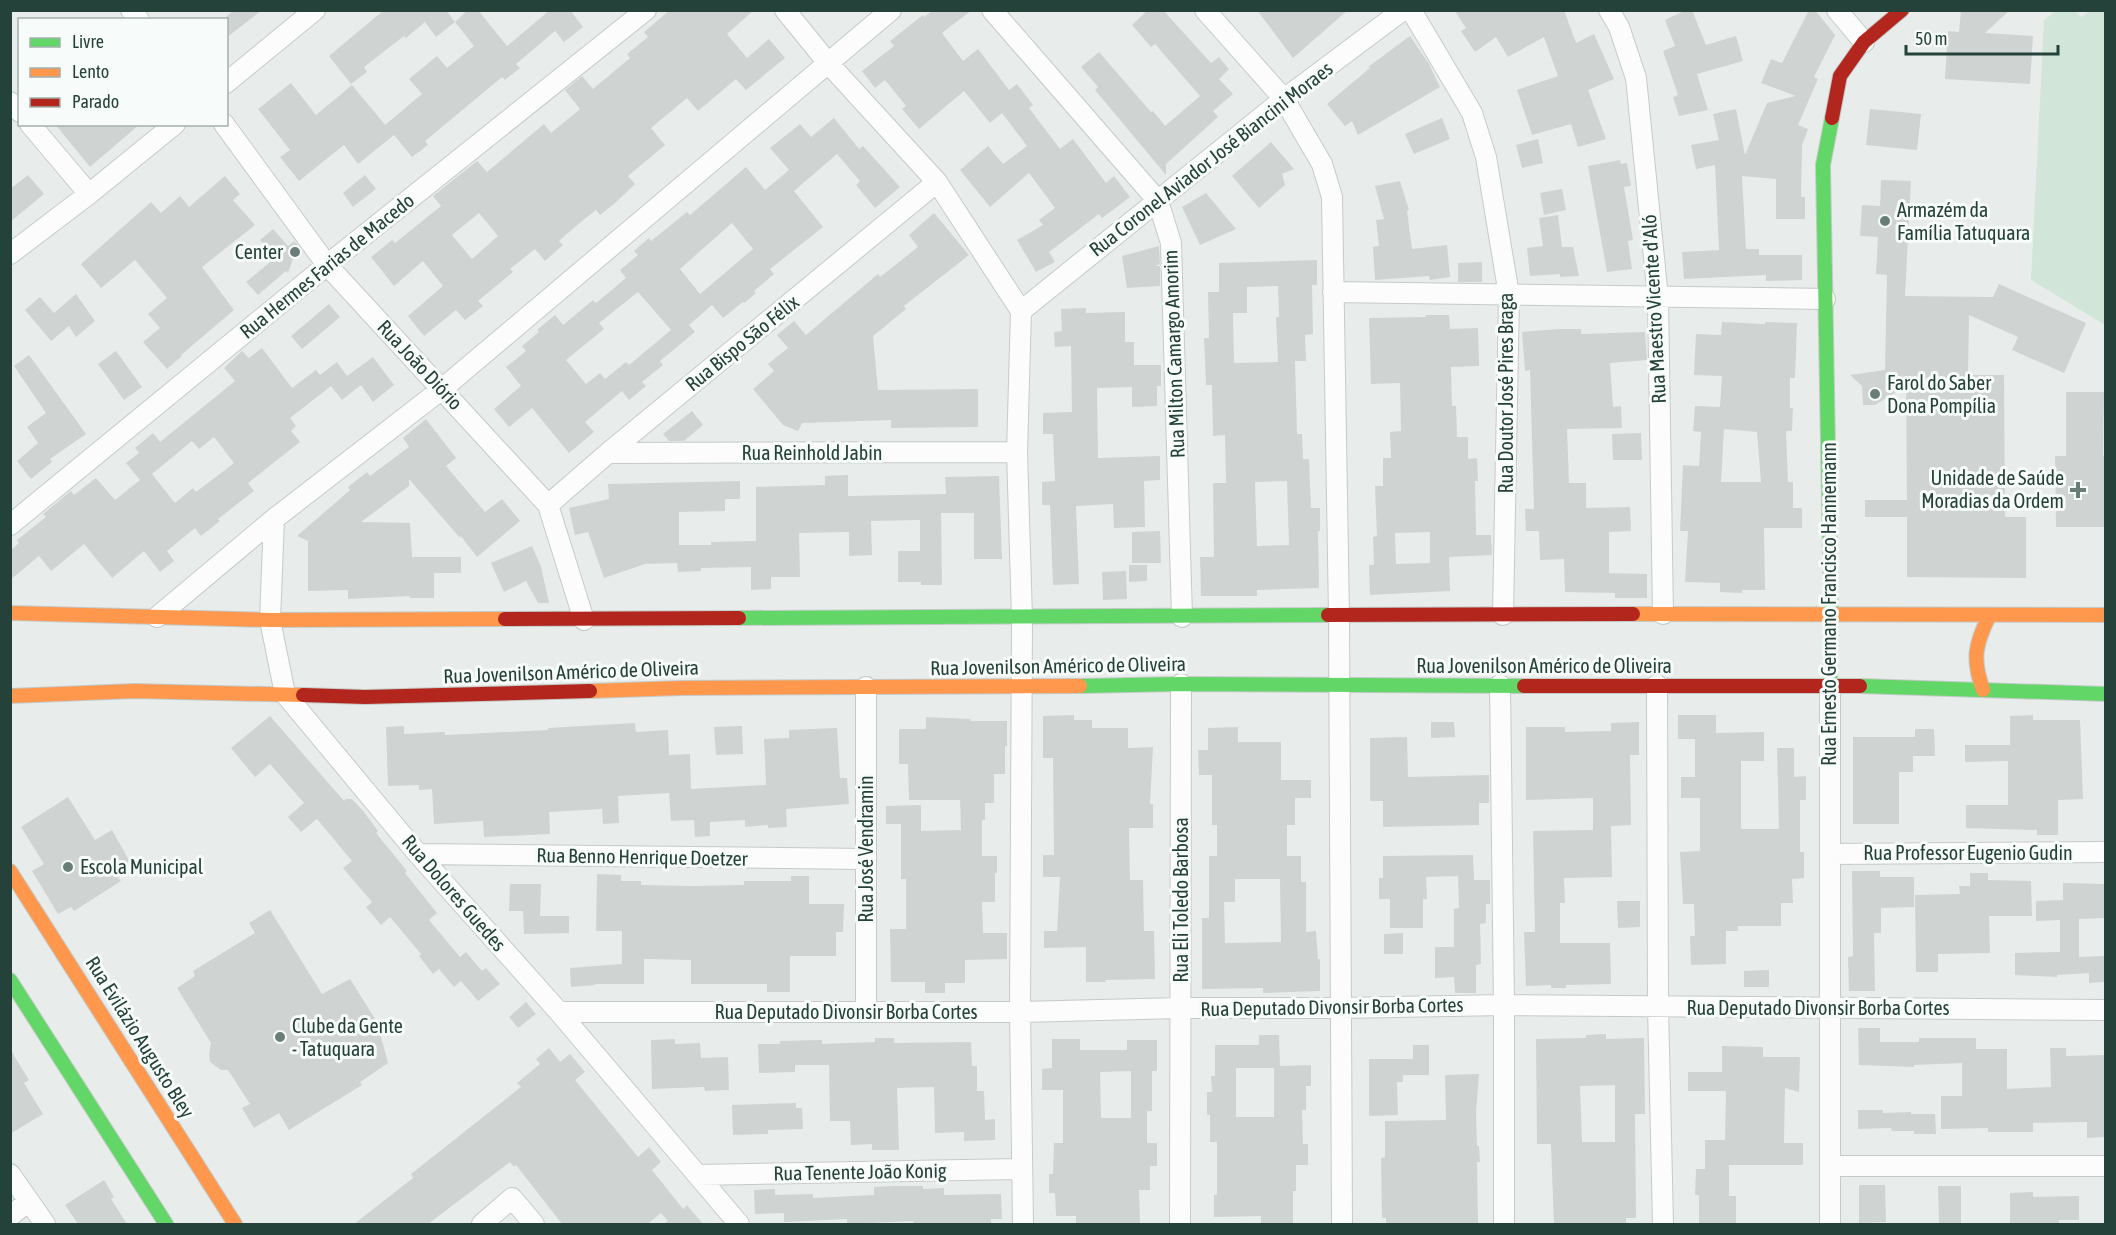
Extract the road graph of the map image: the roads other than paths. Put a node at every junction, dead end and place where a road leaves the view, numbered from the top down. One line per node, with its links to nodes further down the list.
1 (315, 10): 14 (street)
2 (646, 10): 23 (street, Rua Hermes Farias de Macedo)
3 (785, 10): 13 (street)
4 (891, 10): 13 (street)
5 (992, 10): 21 (street, Rua Milton Camargo Amorim)
6 (1205, 10): 15 (street)
7 (1403, 10): 15 (street, Rua Coronel Aviador José Biancini Moraes)
8 (1411, 10): 25 (street, Rua Doutor José Pires Braga)
9 (1608, 10): 26 (street, Rua Maestro Vicente d'Aló)
10 (1837, 10): 12 (street)
11 (1902, 10): 12 (main road, Rua Ernesto Germano Francisco Hannemann)
12 (1864, 42): 27 (main road, Rua Ernesto Germano Francisco Hannemann)
13 (828, 63): 19 (street); 29 (street)
14 (228, 80)
15 (1284, 99): 21 (street, Rua Coronel Aviador José Biancini Moraes); 24 (street)
16 (32, 126): 20 (street)
17 (173, 126): 20 (street)
18 (225, 126): 23 (street, Rua João Diório)
19 (937, 182): 28 (street); 31 (street, Rua Bispo São Félix)
20 (89, 194): 22 (street)
21 (1158, 201): 28 (street, Rua Coronel Aviador José Biancini Moraes); 43 (street, Rua Milton Camargo Amorim)
22 (10, 254)
23 (327, 265): 29 (street, Rua João Diório); 34 (street, Rua Hermes Farias de Macedo)
24 (1333, 292): 25 (street); 40 (street)
25 (1509, 295): 26 (street); 38 (street, Rua Doutor José Pires Braga)
26 (1658, 297): 27 (street); 37 (street, Rua Maestro Vicente d'Aló)
27 (1825, 299): 36 (main road, Rua Ernesto Germano Francisco Hannemann)
28 (1021, 311): 30 (street)
29 (442, 389): 32 (street, Rua João Diório); 33 (street)
30 (1017, 452): 31 (street, Rua Reinhold Jabin); 44 (street)
31 (608, 453): 32 (street, Rua Bispo São Félix)
32 (548, 505): 46 (street, Rua João Diório)
33 (274, 519): 42 (street); 45 (street, Rua Dolores Guedes)
34 (10, 525)
35 (10, 613): 42 (main road)
36 (1831, 613): 37 (main road); 41 (main road); 49 (main road, Rua Ernesto Germano Francisco Hannemann)
37 (1663, 614): 38 (main road)
38 (1503, 615): 40 (main road)
39 (2106, 615): 41 (main road)
40 (1339, 616): 43 (main road); 50 (street)
41 (1989, 616): 54 (main road)
42 (156, 617): 45 (main road)
43 (1182, 617): 44 (main road)
44 (1022, 618): 46 (main road); 53 (street)
45 (270, 620): 46 (main road); 55 (street, Rua Dolores Guedes)
46 (584, 620)
47 (1182, 684): 50 (main road, Rua Jovenilson Américo de Oliveira); 53 (main road, Rua Jovenilson Américo de Oliveira); 68 (street, Rua Eli Toledo Barbosa)
48 (1657, 685): 49 (main road, Rua Jovenilson Américo de Oliveira); 51 (main road, Rua Jovenilson Américo de Oliveira); 66 (street)
49 (1830, 685): 54 (main road, Rua Jovenilson Américo de Oliveira); 60 (street, Rua Ernesto Germano Francisco Hannemann)
50 (1339, 686): 51 (main road, Rua Jovenilson Américo de Oliveira); 69 (street)
51 (1500, 686): 65 (street)
52 (866, 687): 53 (main road, Rua Jovenilson Américo de Oliveira); 55 (main road, Rua Jovenilson Américo de Oliveira); 61 (street, Rua José Vendramin)
53 (1021, 687): 73 (street)
54 (1983, 690): 56 (main road, Rua Jovenilson Américo de Oliveira)
55 (285, 694): 57 (main road, Rua Jovenilson Américo de Oliveira); 59 (street, Rua Dolores Guedes)
56 (2106, 694)
57 (10, 696)
58 (2106, 852): 60 (street, Rua Professor Eugenio Gudin)
59 (418, 854): 61 (street, Rua Benno Henrique Doetzer); 72 (street, Rua Dolores Guedes)
60 (1830, 854): 67 (street, Rua Ernesto Germano Francisco Hannemann)
61 (866, 859): 71 (street, Rua José Vendramin)
62 (10, 870): 63 (main road, Rua Evilázio Augusto Bley)
63 (17, 893): 83 (main road, Rua Evilázio Augusto Bley)
64 (10, 980): 82 (main road)
65 (1504, 1005): 66 (street, Rua Deputado Divonsir Borba Cortes); 69 (street, Rua Deputado Divonsir Borba Cortes); 90 (street)
66 (1658, 1006): 67 (street, Rua Deputado Divonsir Borba Cortes); 91 (street)
67 (1831, 1007): 70 (street, Rua Deputado Divonsir Borba Cortes); 74 (street, Rua Ernesto Germano Francisco Hannemann)
68 (1180, 1008): 69 (street, Rua Deputado Divonsir Borba Cortes); 73 (street, Rua Deputado Divonsir Borba Cortes); 88 (street, Rua Eli Toledo Barbosa)
69 (1340, 1008): 89 (street)
70 (2106, 1010)
71 (866, 1011): 72 (street, Rua Deputado Divonsir Borba Cortes); 73 (street, Rua Deputado Divonsir Borba Cortes)
72 (559, 1012): 78 (street, Rua Dolores Guedes)
73 (1020, 1012): 76 (street)
74 (1830, 1166): 75 (street); 92 (street, Rua Ernesto Germano Francisco Hannemann)
75 (2106, 1166)
76 (1022, 1169): 78 (street, Rua Tenente João Konig); 87 (street)
77 (10, 1174): 79 (street)
78 (698, 1175): 86 (street, Rua Dolores Guedes)
79 (29, 1201): 80 (street); 81 (street)
80 (10, 1216)
81 (45, 1224)
82 (165, 1224)
83 (235, 1224)
84 (482, 1224): 85 (street)
85 (534, 1224)
86 (739, 1224)
87 (1023, 1224)
88 (1180, 1224)
89 (1342, 1224)
90 (1504, 1224)
91 (1663, 1224)
92 (1830, 1224)

